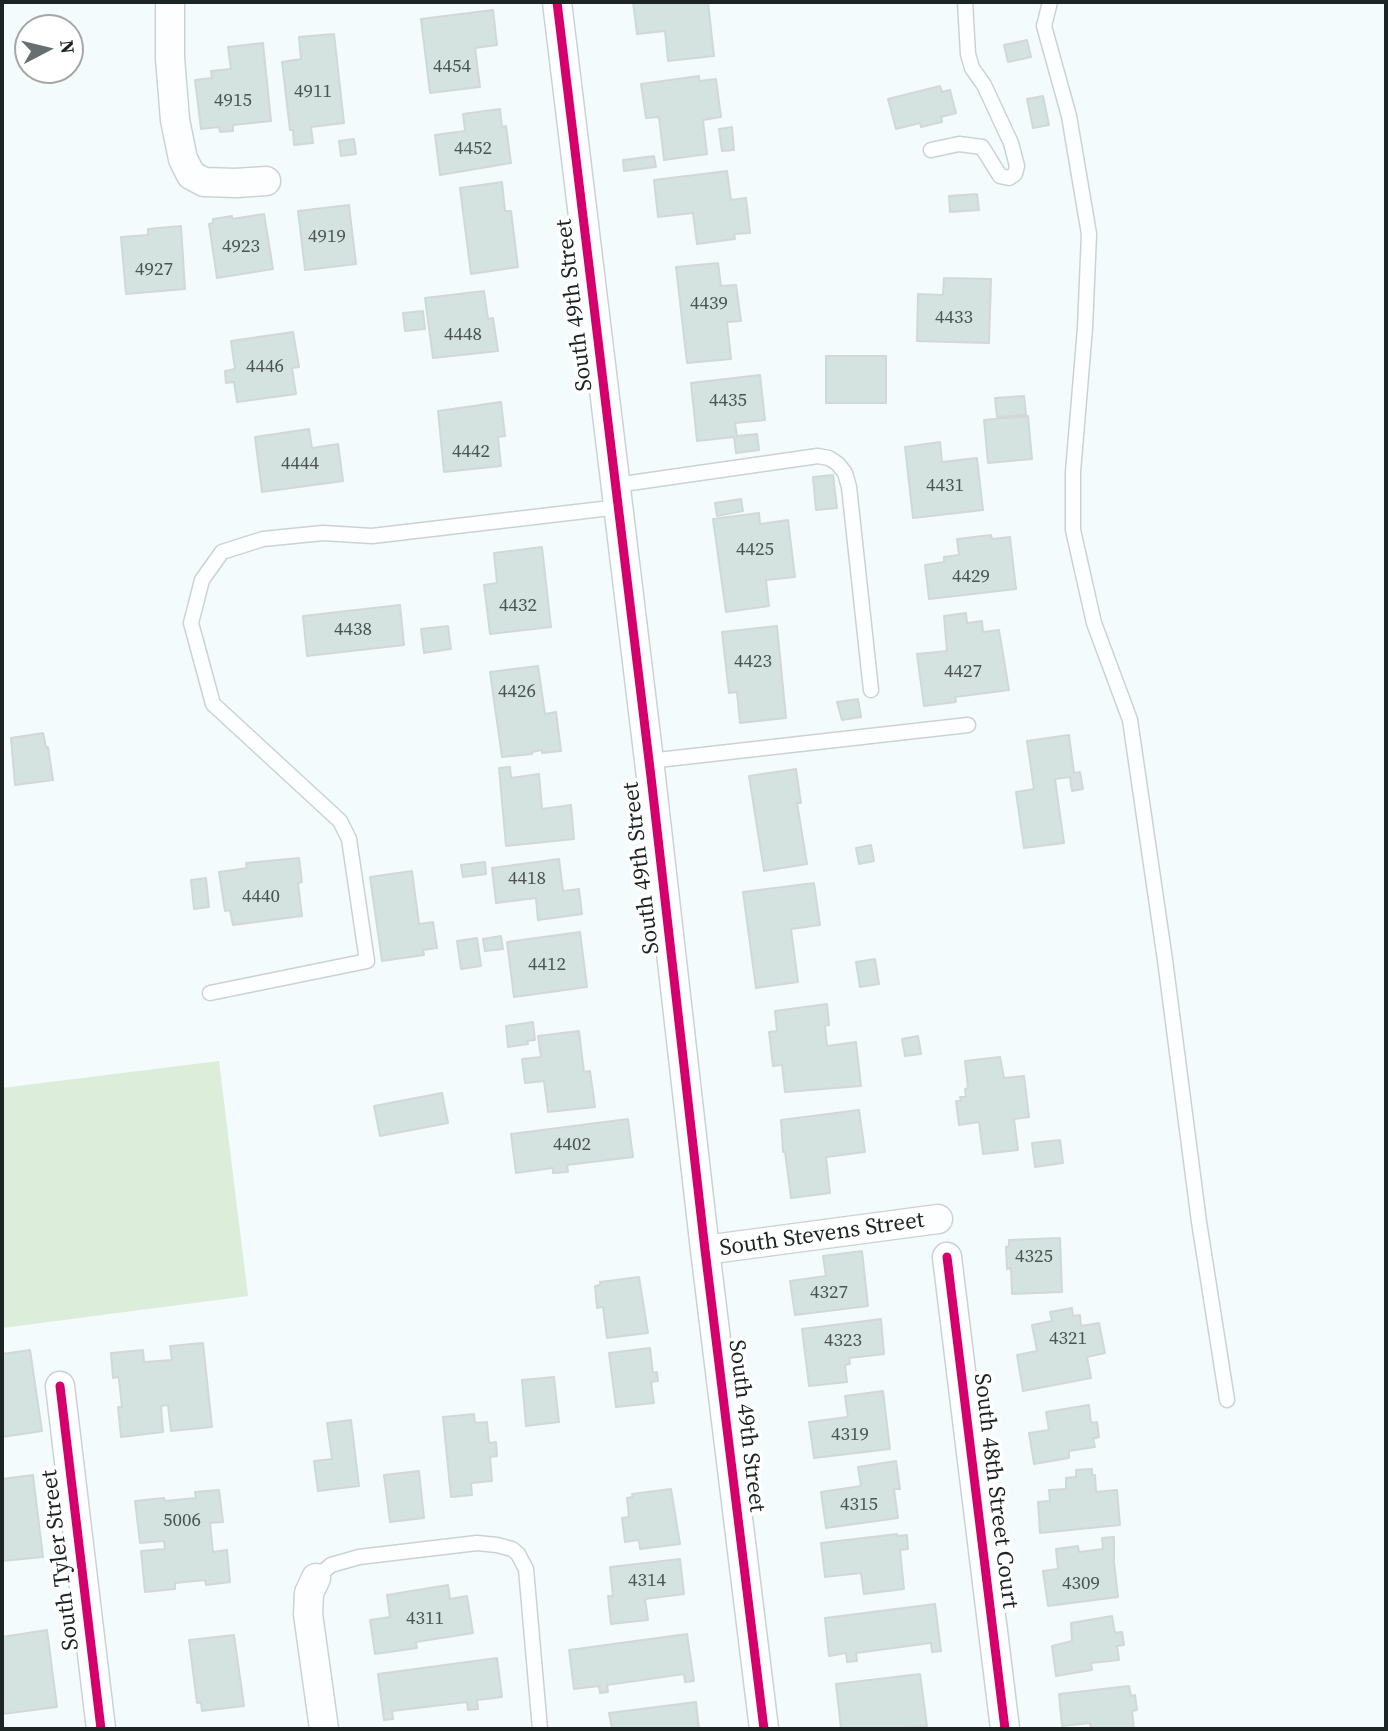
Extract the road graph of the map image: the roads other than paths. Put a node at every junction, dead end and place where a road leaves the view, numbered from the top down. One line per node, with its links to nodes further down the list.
1 (170, 2): 6 (street)
2 (557, 2): 7 (street, South 49th Street)
3 (965, 2): 5 (lane)
4 (1050, 2): 16 (lane)
5 (931, 150)
6 (266, 181)
7 (617, 496): 8 (lane); 10 (street, South 49th Street); 11 (lane)
8 (871, 690)
9 (968, 725): 10 (lane)
10 (649, 761): 13 (street, South 49th Street)
11 (209, 993)
12 (938, 1219): 13 (street, South Stevens Street)
13 (705, 1250): 21 (street, South 49th Street)
14 (947, 1257): 22 (street, South 48th Street Court)
15 (60, 1386): 18 (street, South Tyler Street)
16 (1227, 1400)
17 (316, 1578): 19 (street); 20 (lane)
18 (101, 1729)
19 (324, 1729)
20 (540, 1729)
21 (764, 1729)
22 (1005, 1729)

